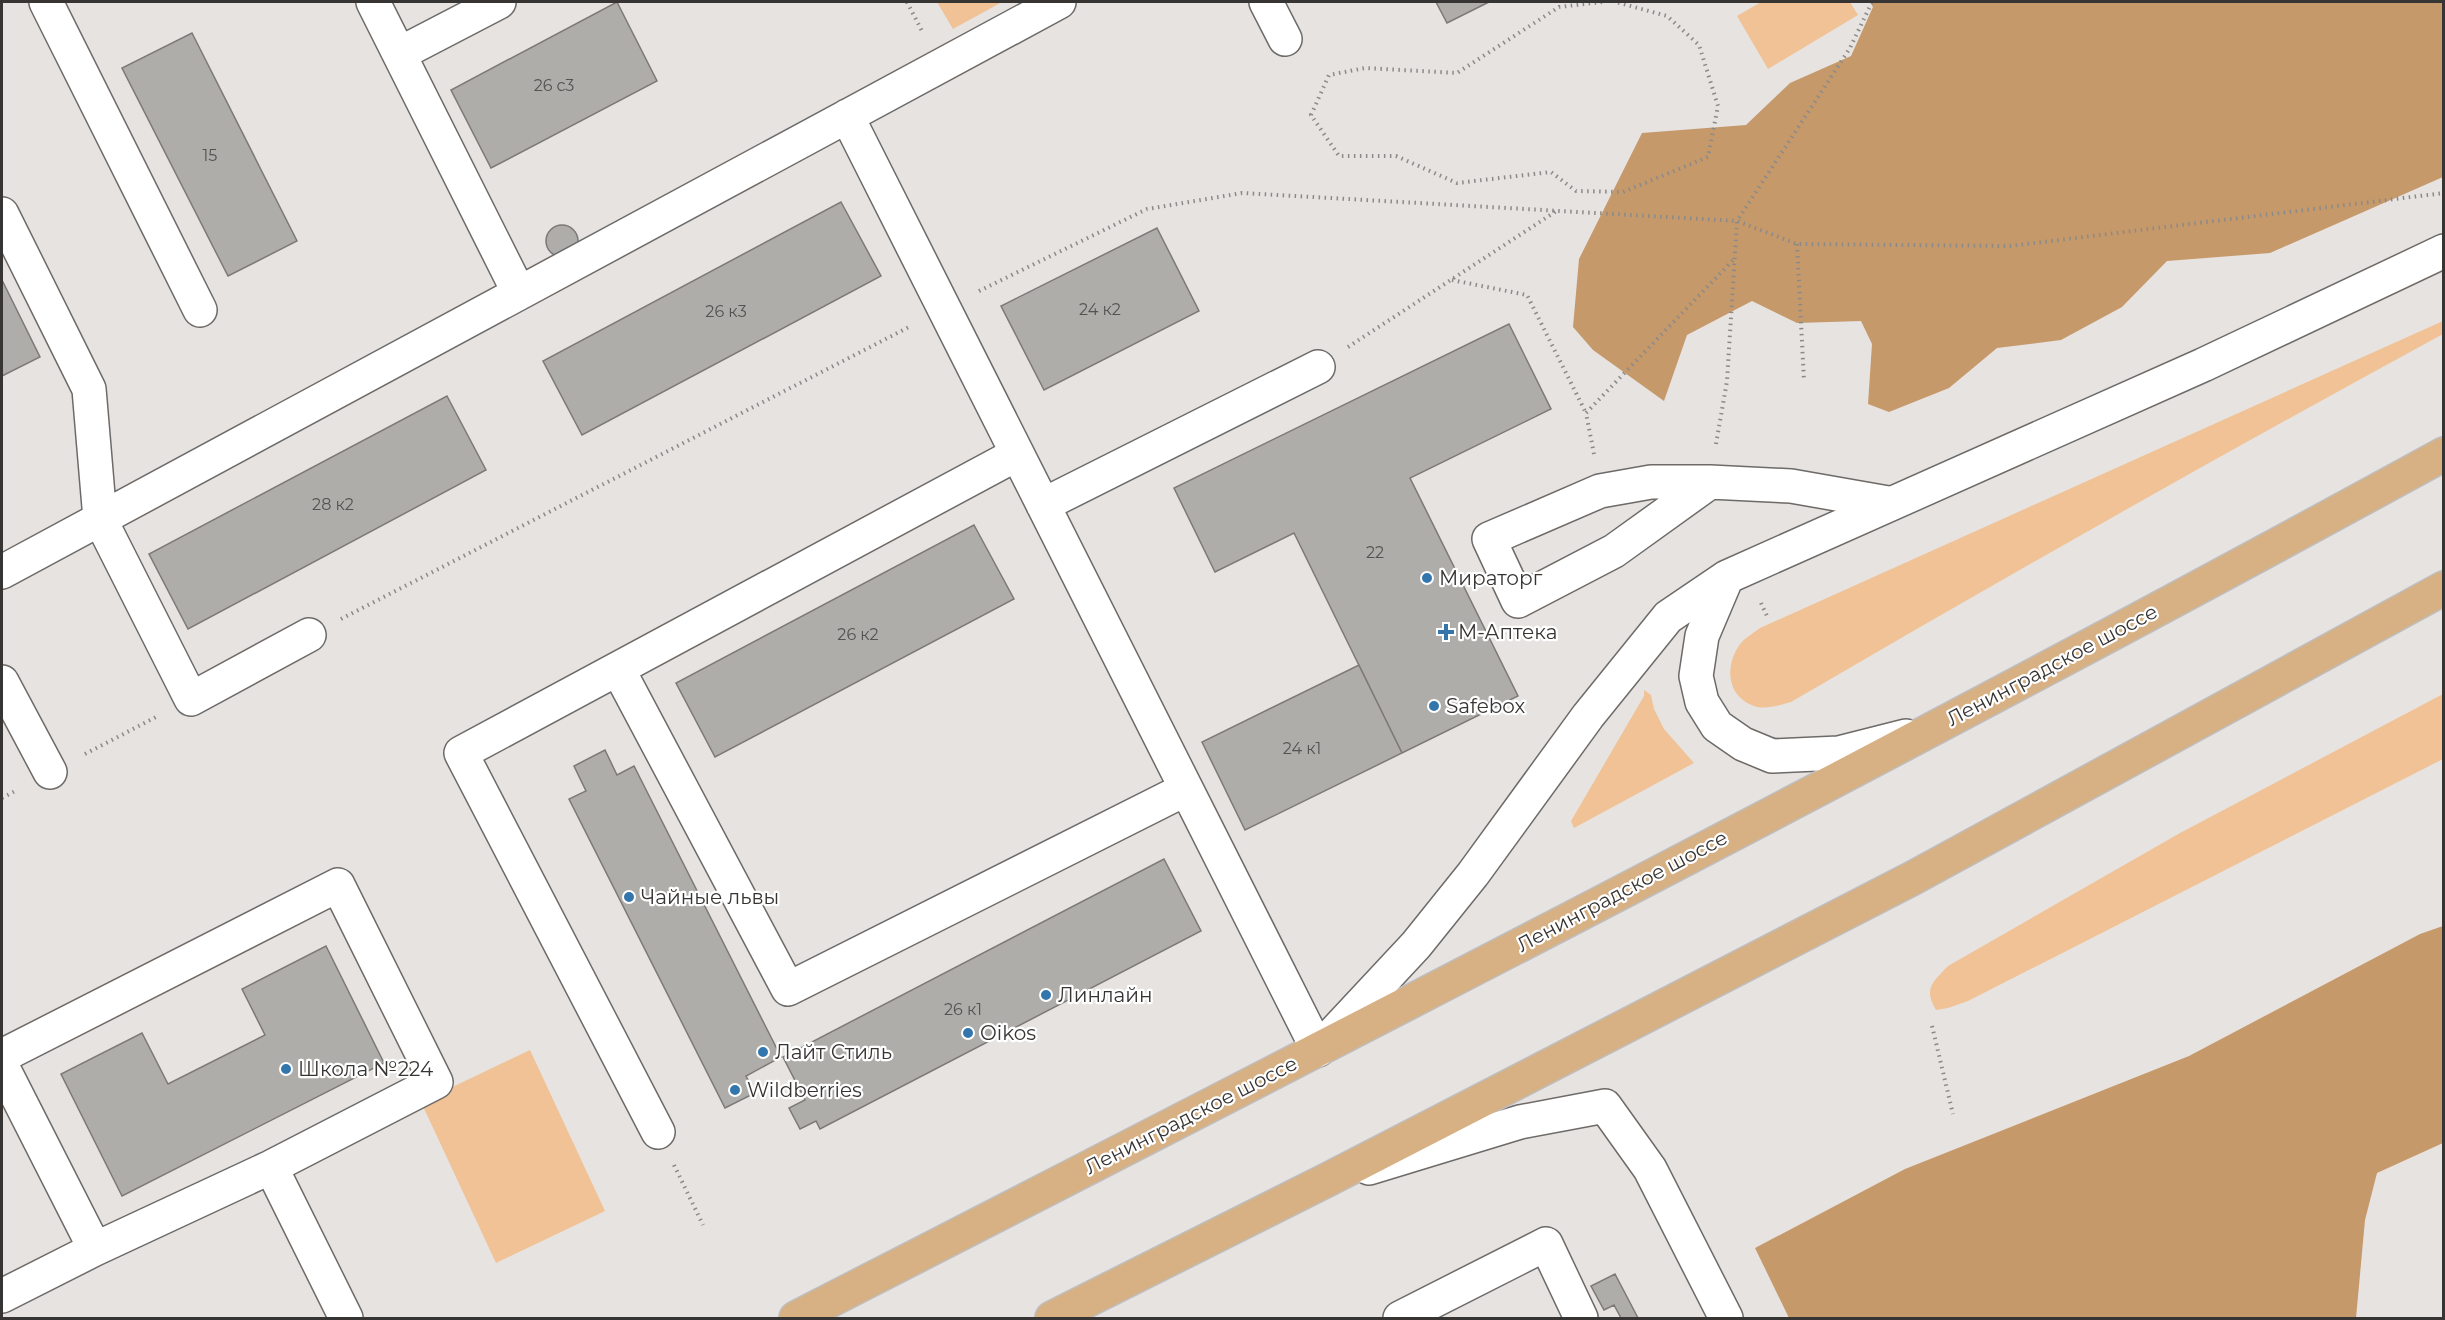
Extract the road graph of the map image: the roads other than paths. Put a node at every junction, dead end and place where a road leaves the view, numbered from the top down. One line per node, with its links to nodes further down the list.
1 (46, 2): 12 (street)
2 (373, 2): 7 (street)
3 (499, 2): 7 (street)
4 (1059, 2): 8 (street)
5 (1266, 2): 6 (street)
6 (1285, 39)
7 (399, 54): 11 (street)
8 (847, 116): 11 (street); 14 (street)
9 (2, 215): 19 (street)
10 (2444, 250): 17 (street)
11 (519, 293): 19 (street)
12 (200, 310)
13 (1318, 367): 18 (street)
14 (1017, 454): 18 (street); 24 (street)
15 (2444, 454): 26 (main road, Ленинградское шоссе)
16 (1710, 482): 16 (street); 17 (street)
17 (1888, 504): 21 (street)
18 (1042, 505): 28 (street)
19 (100, 519): 20 (street); 23 (street)
20 (2, 572)
21 (1727, 577): 26 (street); 29 (street)
22 (2444, 588): 34 (main road)
23 (309, 635)
24 (618, 669): 28 (street); 32 (street)
25 (2, 682): 27 (street)
26 (1931, 729): 29 (main road, Ленинградское шоссе)
27 (50, 772)
28 (1186, 789): 29 (street)
29 (1318, 1050): 40 (main road, Ленинградское шоссе)
30 (2, 1056): 33 (street)
31 (2, 1066): 35 (street)
32 (658, 1132)
33 (271, 1167): 35 (street); 39 (street)
34 (1327, 1180): 38 (street); 41 (main road)
35 (95, 1249): 36 (street)
36 (2, 1296)
37 (1569, 1314): 42 (street)
38 (1719, 1316)
39 (346, 1318)
40 (796, 1318)
41 (1052, 1318)
42 (1400, 1318)

